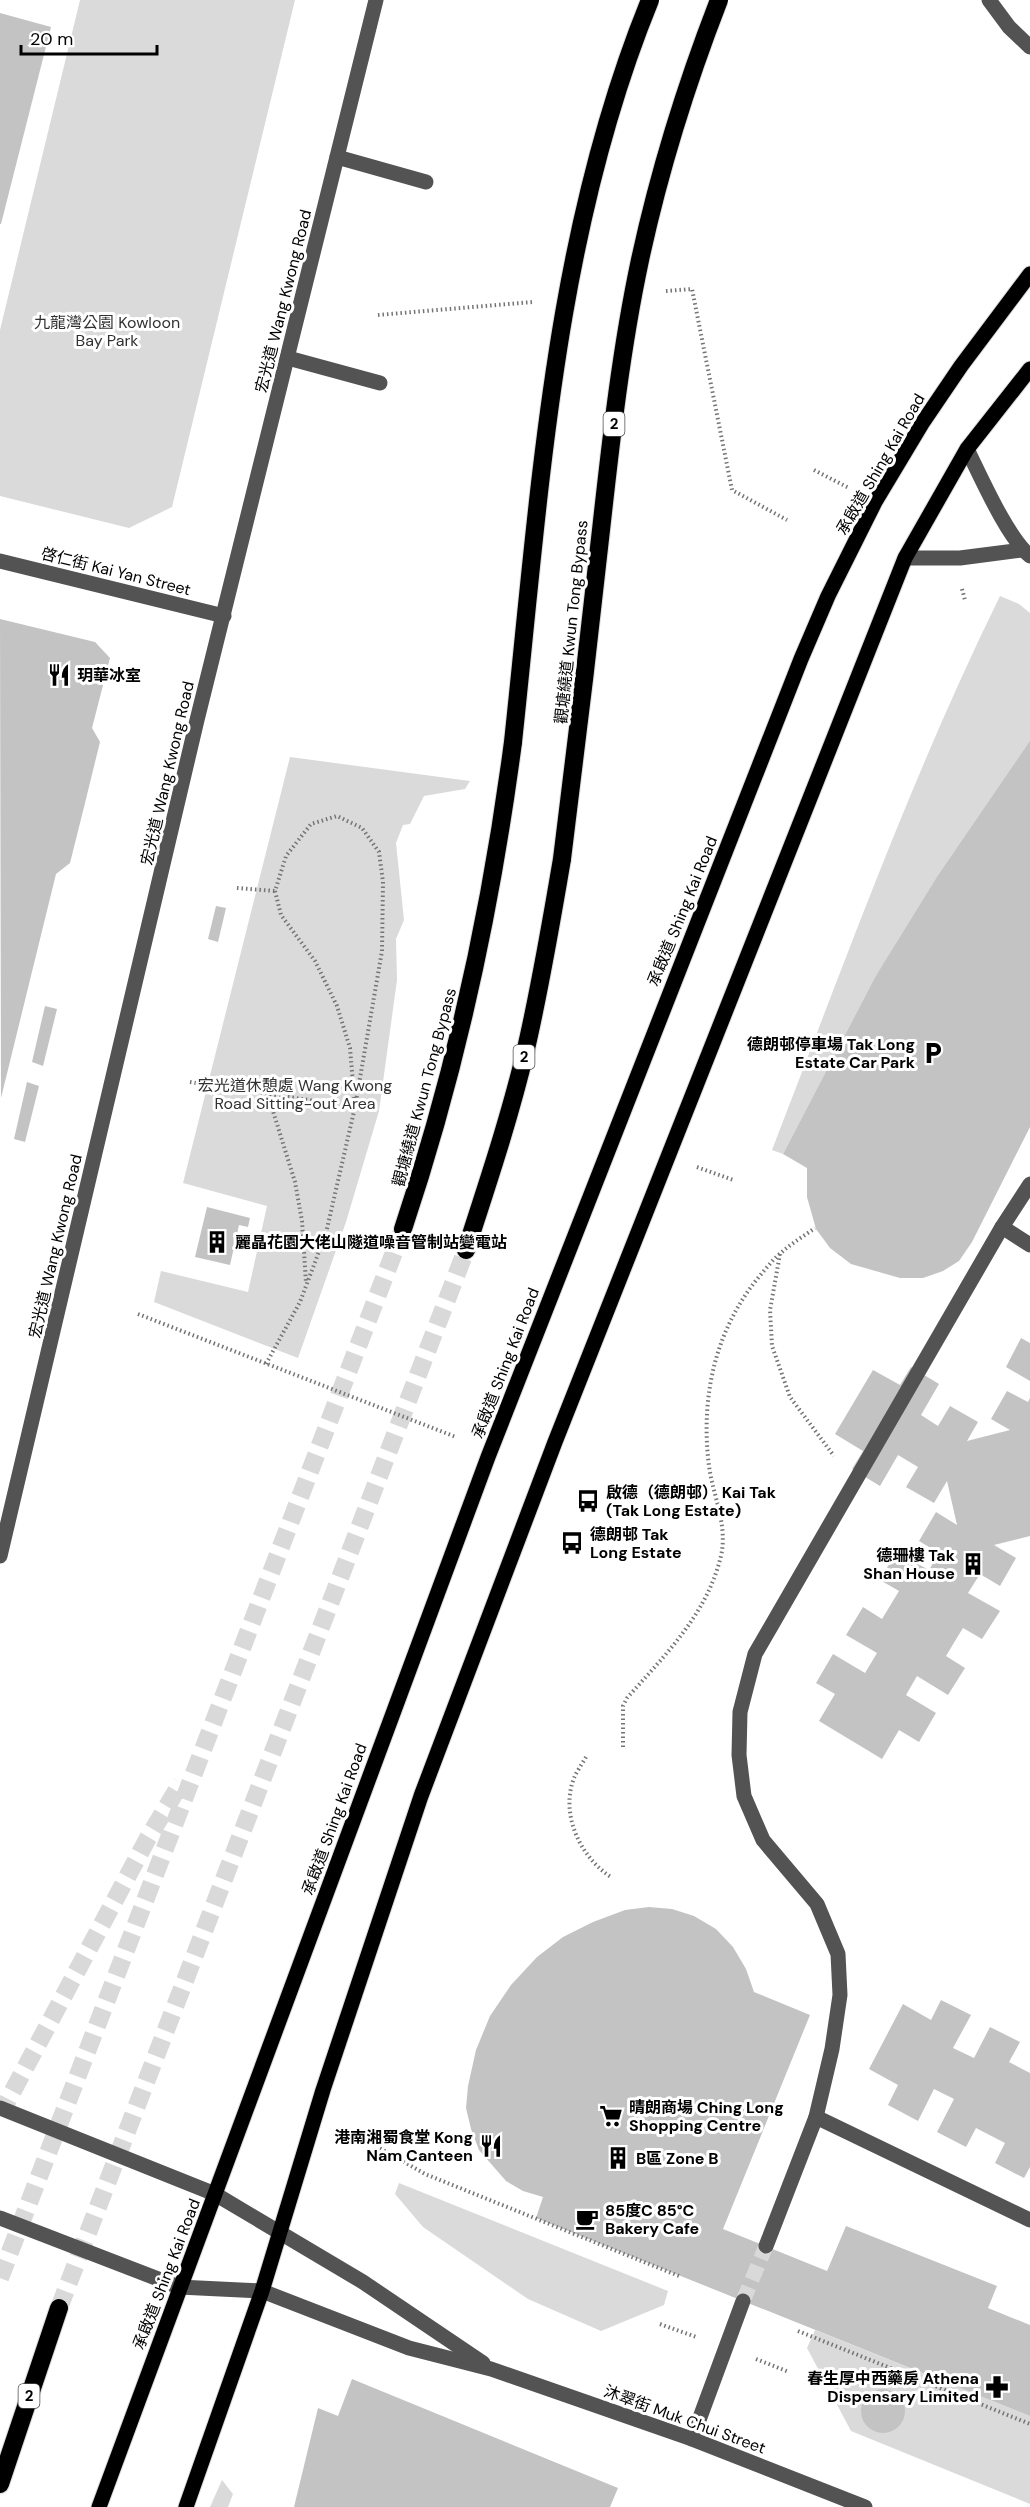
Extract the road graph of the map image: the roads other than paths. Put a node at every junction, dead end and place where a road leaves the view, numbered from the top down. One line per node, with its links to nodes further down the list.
1 (376, 0): 6 (street, 宏光道 Wang Kwong Road)
2 (650, 0): 19 (highway, 觀塘繞道 Kwun Tong Bypass, bridge)
3 (719, 0): 21 (highway, 觀塘繞道 Kwun Tong Bypass / 2, bridge)
4 (989, 0): 5 (street)
5 (1030, 47)
6 (337, 158): 7 (street); 9 (street, 宏光道 Wang Kwong Road)
7 (426, 182)
8 (1030, 274): 25 (main road, 承啟道 Shing Kai Road)
9 (288, 358): 11 (street); 16 (street, 宏光道 Wang Kwong Road)
10 (1030, 369): 12 (main road)
11 (380, 383)
12 (968, 449): 13 (street); 14 (main road)
13 (1026, 553): 14 (street)
14 (905, 558): 28 (main road)
15 (0, 561): 16 (street, 啓仁街 Kai Yan Street)
16 (224, 616): 22 (street, 宏光道 Wang Kwong Road)
17 (1030, 1184): 18 (street)
18 (1002, 1227): 20 (street); 24 (street)
19 (403, 1229)
20 (1030, 1245)
21 (466, 1250)
22 (0, 1556)
23 (0, 2108): 25 (street, 沐翠街 Muk Chui Street)
24 (816, 2118): 27 (street); 29 (street)
25 (215, 2194): 28 (street, 沐翠街 Muk Chui Street); 30 (main road, 承啟道 Shing Kai Road)
26 (0, 2217): 30 (street, 沐翠街 Muk Chui Street)
27 (1030, 2220)
28 (279, 2232): 31 (main road); 34 (street, 沐翠街 Muk Chui Street)
29 (766, 2246)
30 (180, 2287): 31 (street, 沐翠街 Muk Chui Street); 37 (main road, 承啟道 Shing Kai Road)
31 (262, 2290): 34 (street, 沐翠街 Muk Chui Street); 38 (main road)
32 (743, 2301): 35 (street)
33 (59, 2308): 36 (highway, 2)
34 (490, 2368): 35 (street, 沐翠街 Muk Chui Street)
35 (692, 2439): 39 (street, 沐翠街 Muk Chui Street)
36 (0, 2484)
37 (99, 2507)
38 (186, 2507)
39 (865, 2507)

